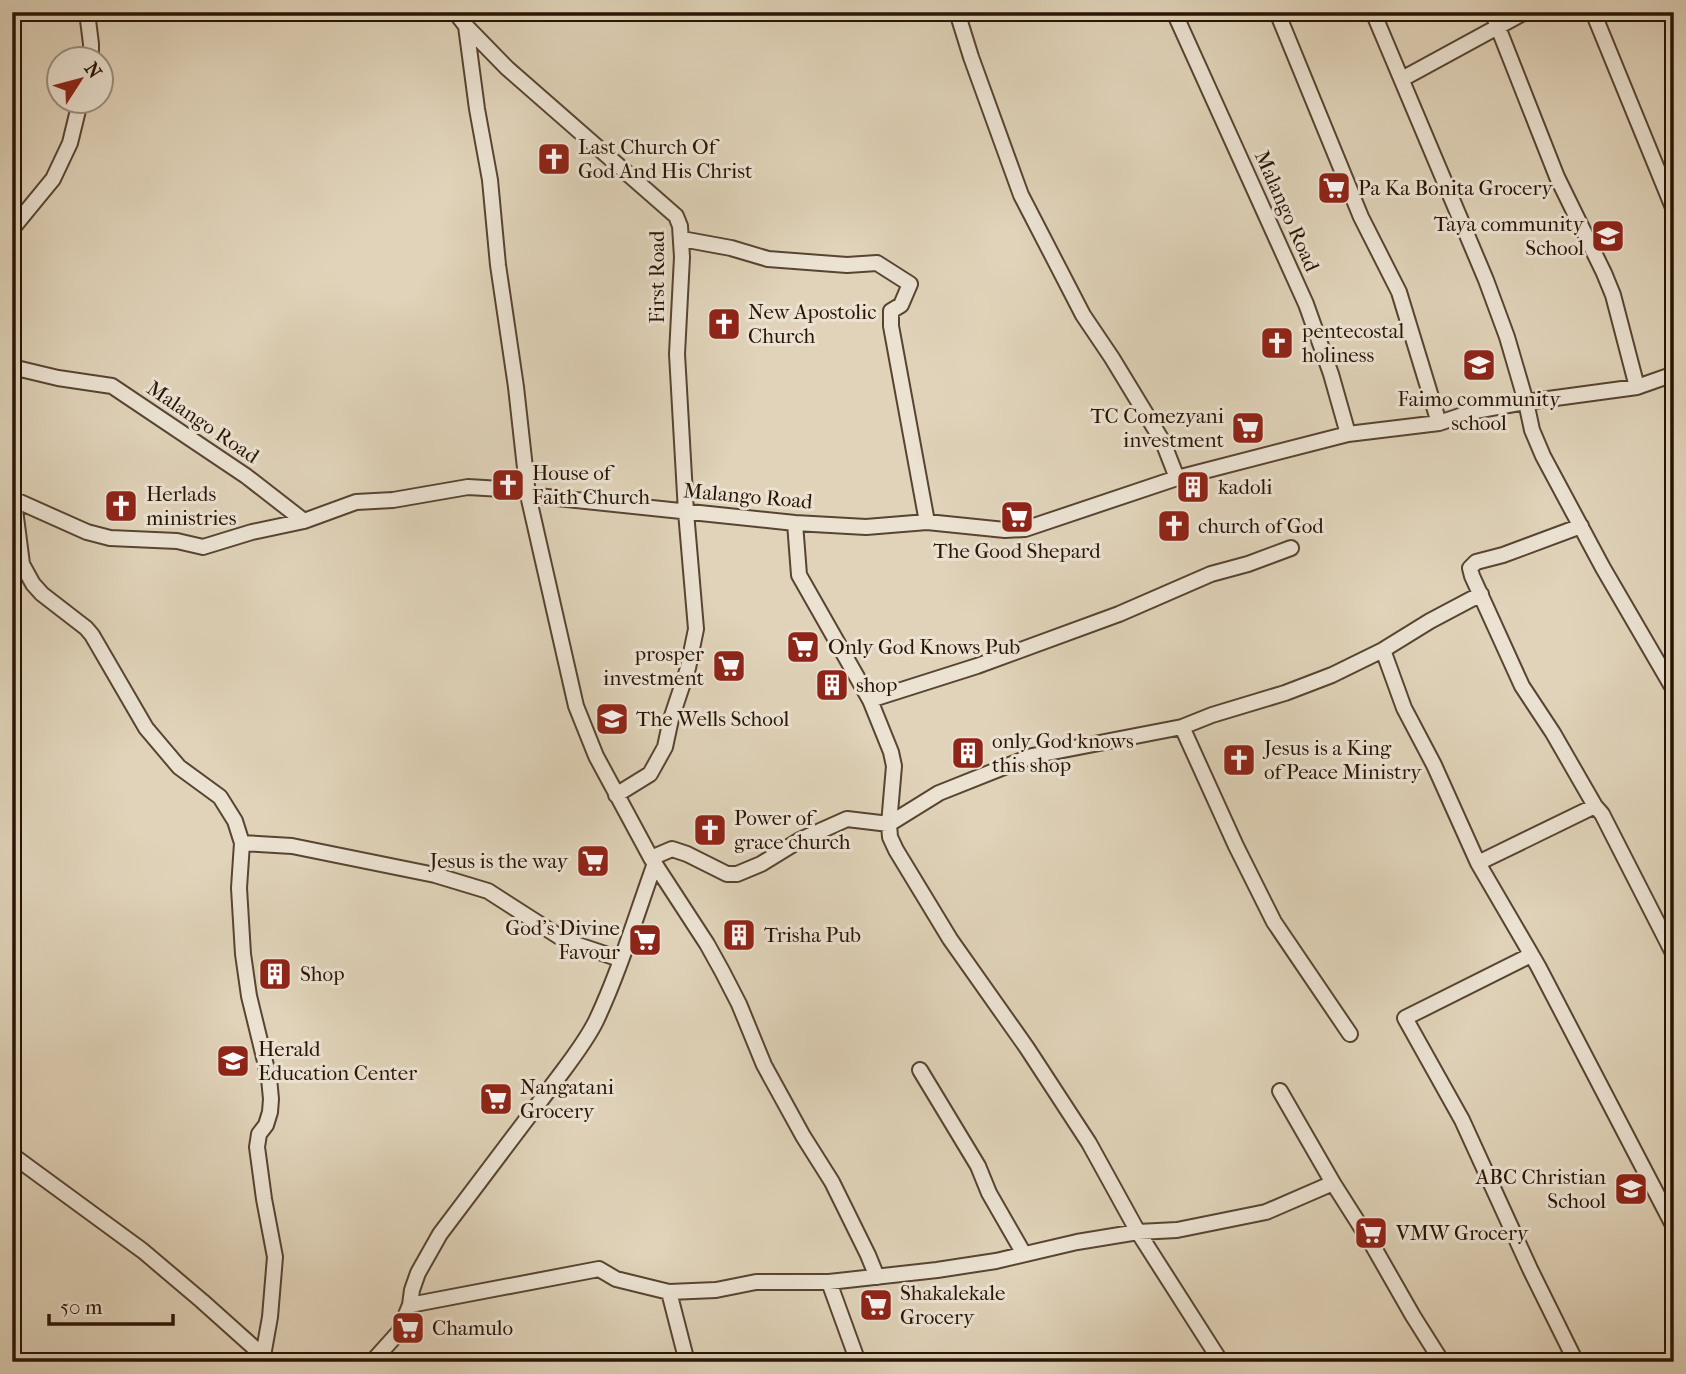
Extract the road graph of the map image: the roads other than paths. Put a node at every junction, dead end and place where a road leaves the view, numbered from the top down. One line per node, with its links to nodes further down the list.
1 (87, 12): 12 (street)
2 (456, 12): 10 (street, First Road)
3 (957, 12): 24 (street)
4 (1174, 12): 23 (street, Malango Road)
5 (1278, 12): 22 (street)
6 (1374, 12): 13 (street)
7 (1492, 12): 11 (street)
8 (1525, 12): 11 (street)
9 (1593, 12): 15 (street)
10 (466, 26): 17 (street, First Road); 26 (street)
11 (1498, 27): 13 (street); 20 (street)
12 (91, 46)
13 (1402, 79): 21 (street)
14 (77, 116): 16 (street)
15 (1674, 211)
16 (12, 229)
17 (682, 239): 27 (street, First Road); 29 (street)
18 (12, 367): 28 (street, Malango Road)
19 (1674, 374): 20 (street, Malango Road)
20 (1637, 387): 21 (street, Malango Road)
21 (1526, 401): 22 (street, Malango Road); 31 (street)
22 (1439, 422): 23 (street, Malango Road)
23 (1348, 433): 24 (street, Malango Road)
24 (1177, 478): 29 (street, Malango Road)
25 (13, 492): 28 (street); 33 (street)
26 (528, 495): 27 (street, Malango Road); 28 (street, Malango Road); 39 (street)
27 (686, 512): 30 (street, Malango Road); 39 (street, First Road)
28 (304, 520)
29 (927, 522): 30 (street, Malango Road)
30 (795, 523): 37 (street)
31 (1581, 526): 34 (street); 36 (street)
32 (1291, 548): 37 (street)
33 (17, 563): 42 (street)
34 (1481, 594): 35 (street); 40 (street)
35 (1383, 650): 38 (street); 44 (street)
36 (1674, 690)
37 (870, 700): 41 (street)
38 (1182, 726): 41 (street); 48 (street)
39 (616, 794): 43 (street)
40 (1595, 806): 44 (street); 46 (street)
41 (889, 824): 43 (street); 54 (street)
42 (242, 844): 47 (street); 60 (street)
43 (653, 860): 47 (street); 56 (street)
44 (1478, 863): 45 (street)
45 (1531, 955): 53 (street); 66 (street)
46 (1674, 955)
47 (620, 959): 59 (street)
48 (1350, 1034)
49 (920, 1070): 55 (street)
50 (1280, 1091): 52 (street)
51 (13, 1157): 60 (street)
52 (1332, 1183): 54 (street); 65 (street)
53 (1674, 1227)
54 (1138, 1233): 55 (street); 64 (street)
55 (1024, 1254): 56 (street)
56 (877, 1277): 57 (street)
57 (830, 1282): 58 (street); 63 (street)
58 (669, 1292): 59 (street); 62 (street)
59 (410, 1305): 61 (street)
60 (266, 1359)
61 (372, 1362)
62 (687, 1362)
63 (859, 1362)
64 (1222, 1362)
65 (1442, 1362)
66 (1576, 1362)

